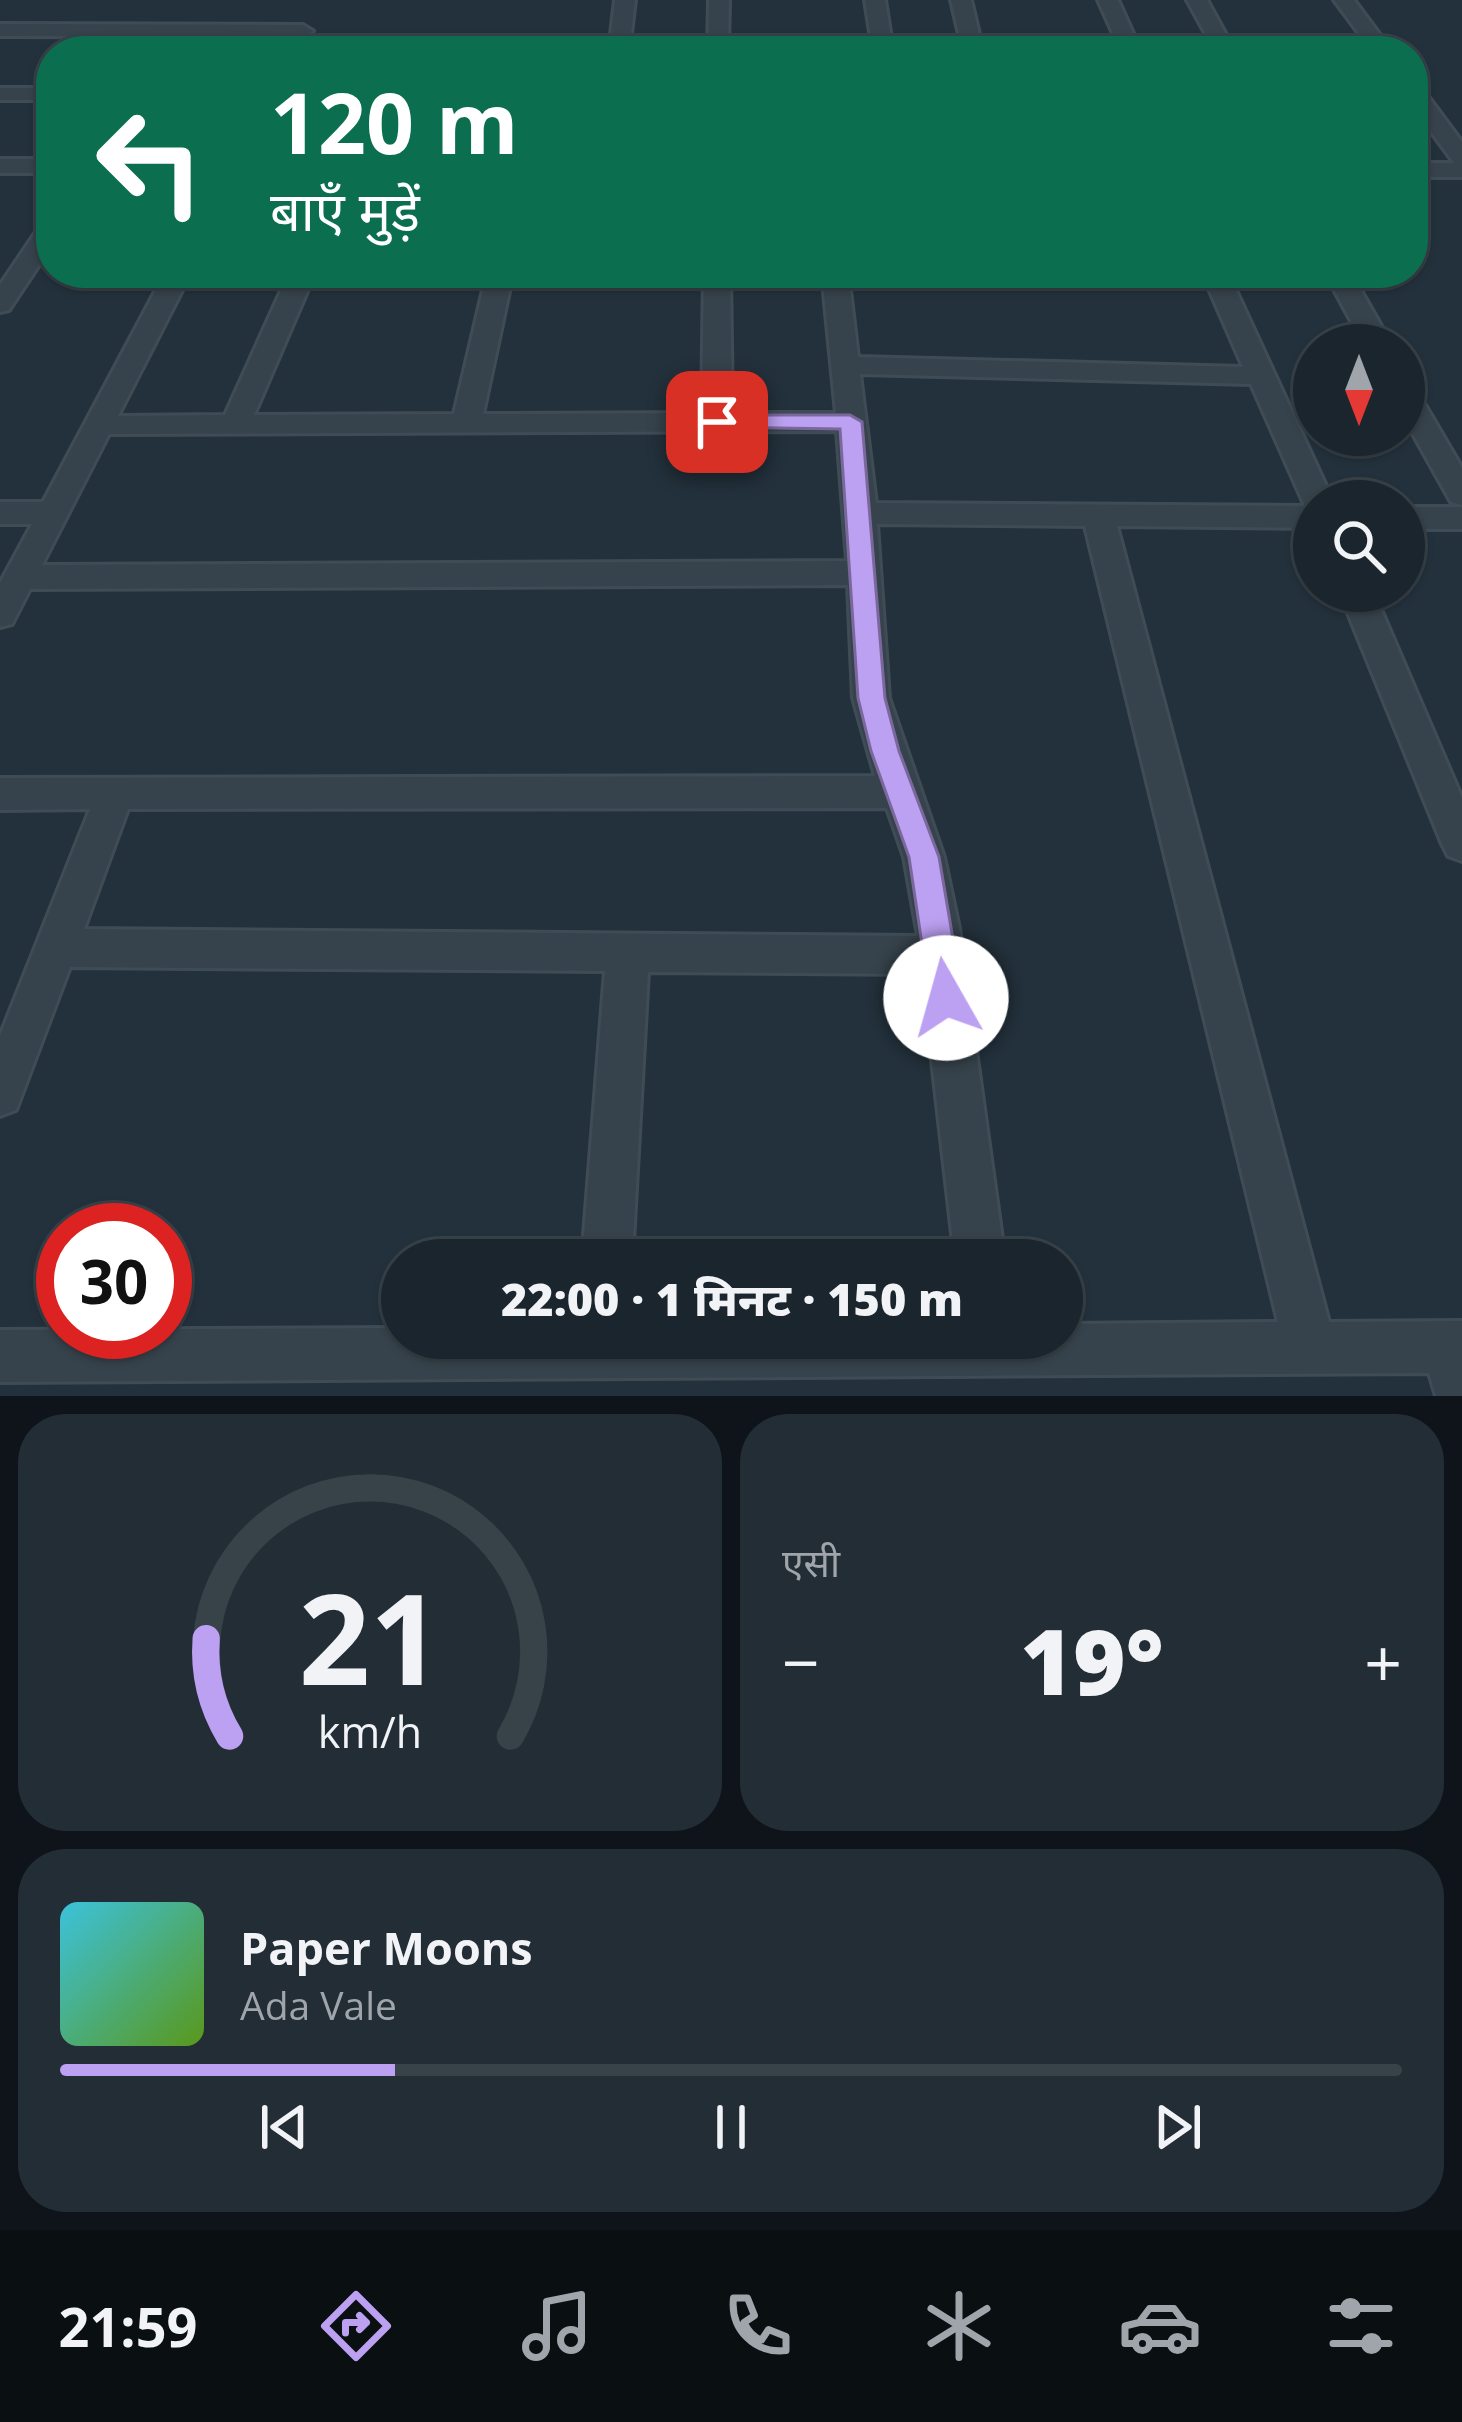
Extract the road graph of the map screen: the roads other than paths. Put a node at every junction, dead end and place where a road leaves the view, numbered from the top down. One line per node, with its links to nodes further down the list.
1 (625, 0): 10 (street)
2 (719, 0): 11 (street)
3 (875, 0): 12 (street)
4 (961, 0): 13 (street)
5 (1108, 0): 14 (street)
6 (1197, 0): 15 (street)
7 (1344, 0): 16 (street)
8 (0, 30): 9 (street)
9 (300, 36)
10 (621, 36)
11 (718, 36)
12 (881, 36)
13 (969, 36)
14 (1124, 36)
15 (1217, 36)
16 (1371, 36)
17 (0, 94): 18 (street)
18 (36, 94)
19 (1428, 112): 20 (street)
20 (1462, 158)
21 (0, 166): 22 (street)
22 (36, 166)
23 (1428, 170): 24 (street)
24 (1462, 170)
25 (36, 250): 27 (street)
26 (0, 256): 27 (street)
27 (32, 256): 35 (street)
28 (170, 288): 43 (street)
29 (295, 288): 41 (street)
30 (497, 288): 42 (street)
31 (717, 288): 39 (street)
32 (836, 288): 37 (street)
33 (1222, 288): 38 (street)
34 (1346, 288): 36 (street)
35 (0, 304)
36 (1366, 324)
37 (844, 365): 38 (street); 40 (street)
38 (1261, 376): 45 (street)
39 (717, 422): 40 (street); 42 (street)
40 (850, 422): 49 (street)
41 (236, 424): 42 (street); 43 (street)
42 (466, 424)
43 (99, 425): 48 (street)
44 (1425, 429): 46 (street)
45 (1308, 480)
46 (1462, 495)
47 (0, 513): 48 (street)
48 (53, 513): 55 (street)
49 (861, 513): 50 (street); 54 (street)
50 (1099, 515): 51 (street); 69 (street)
51 (1293, 517)
52 (1425, 518): 53 (street)
53 (1462, 518)
54 (864, 573): 55 (street); 58 (street)
55 (20, 577): 57 (street)
56 (1365, 612): 61 (street)
57 (0, 615)
58 (901, 792): 60 (street); 64 (street)
59 (0, 794): 60 (street)
60 (115, 794): 62 (street)
61 (1462, 844)
62 (56, 949): 63 (street); 65 (street)
63 (628, 952): 64 (street); 66 (street)
64 (941, 955): 67 (street)
65 (0, 1094)
66 (608, 1239)
67 (977, 1239)
68 (1083, 1345): 69 (street)
69 (1310, 1348): 72 (street)
70 (381, 1349): 71 (street)
71 (0, 1356)
72 (1457, 1363)

